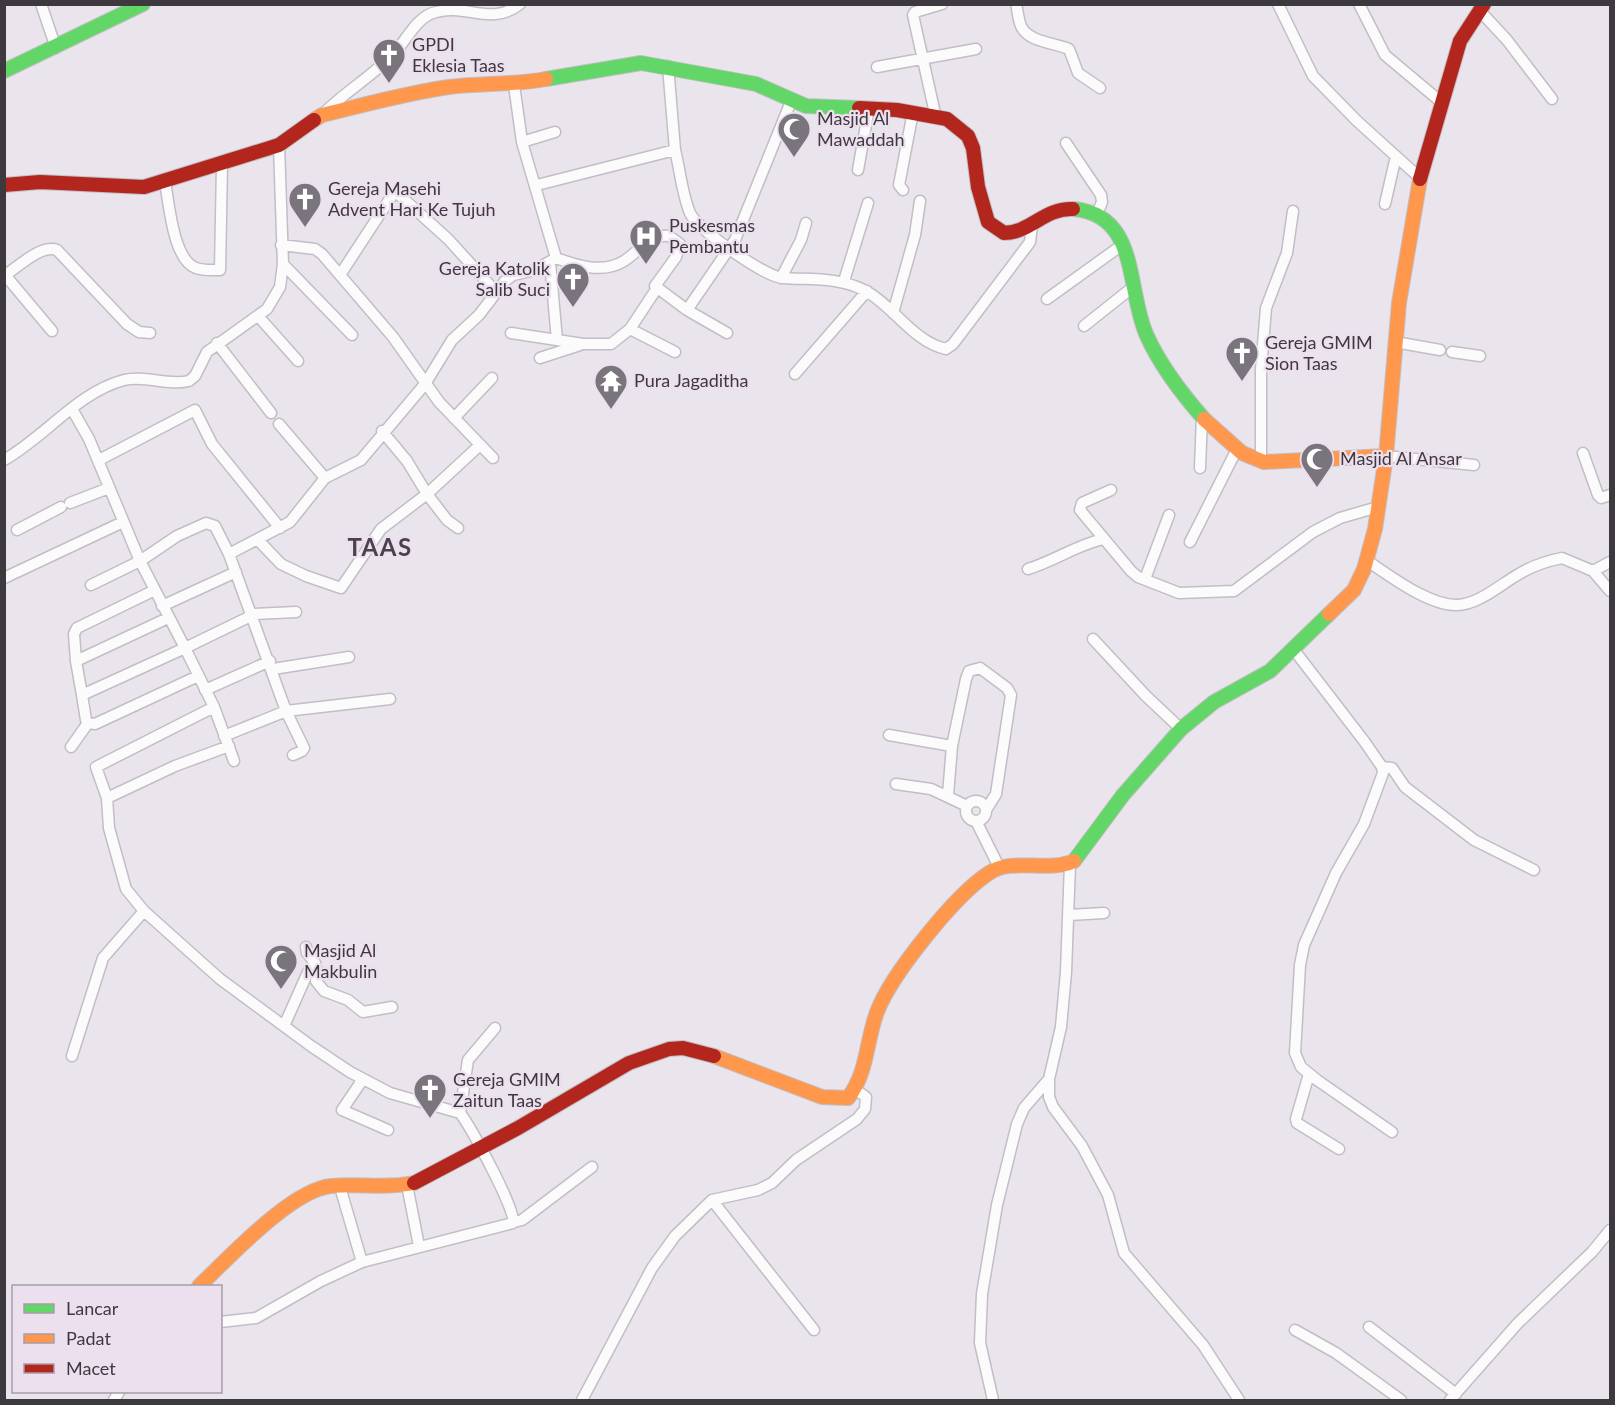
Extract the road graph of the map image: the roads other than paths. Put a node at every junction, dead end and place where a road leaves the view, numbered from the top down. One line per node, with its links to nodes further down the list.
1 (40, 4): 9 (street)
2 (143, 4): 9 (street)
3 (520, 4): 22 (street)
4 (942, 4): 11 (street)
5 (1016, 4): 16 (street)
6 (1278, 4): 29 (street)
7 (1359, 4): 19 (street)
8 (1482, 7): 18 (street); 19 (street)
9 (56, 48): 14 (street)
10 (976, 49): 11 (street)
11 (923, 60): 13 (street); 23 (street)
12 (668, 66): 15 (street); 17 (street); 28 (street)
13 (877, 67)
14 (4, 71)
15 (514, 85): 22 (street); 25 (street)
16 (1100, 88)
17 (792, 99): 20 (street); 46 (street)
18 (1552, 99)
19 (1441, 102): 32 (street)
20 (869, 108): 21 (street); 31 (street)
21 (913, 112): 23 (street); 36 (street)
22 (322, 115): 27 (street)
23 (933, 115): 43 (street)
24 (555, 132): 25 (street)
25 (522, 142): 34 (street)
26 (1066, 143): 41 (street)
27 (279, 145): 30 (street); 44 (street)
28 (674, 146): 34 (street); 46 (street)
29 (1396, 156): 32 (street); 39 (street)
30 (222, 165): 33 (street); 33 (street)
31 (858, 170)
32 (1420, 178): 69 (street)
33 (165, 182): 35 (street)
34 (536, 182): 47 (street)
35 (4, 185)
36 (903, 190)
37 (920, 201): 59 (street)
38 (868, 203): 52 (street)
39 (1385, 204)
40 (1293, 211): 94 (street)
41 (1097, 214): 43 (street); 45 (street)
42 (806, 223): 51 (street)
43 (1032, 225): 59 (street)
44 (281, 245): 48 (street); 50 (street)
45 (1122, 245): 53 (street); 57 (street)
46 (729, 247): 51 (street); 58 (street)
47 (553, 260): 54 (street); 56 (street); 68 (street)
48 (284, 264): 60 (street); 67 (street)
49 (6, 273): 63 (street); 64 (street)
50 (340, 275): 56 (street); 80 (street)
51 (782, 278): 52 (street)
52 (844, 281): 55 (street)
53 (1133, 287): 61 (street); 83 (street)
54 (657, 288): 58 (street); 62 (street)
55 (867, 291): 59 (street); 78 (street)
56 (497, 293): 80 (street)
57 (1047, 299)
58 (687, 310): 66 (street)
59 (893, 313)
60 (258, 316): 70 (street); 77 (street)
61 (1083, 326)
62 (630, 329): 71 (street); 73 (street)
63 (52, 331)
64 (150, 333)
65 (511, 333): 68 (street)
66 (728, 333)
67 (352, 335)
68 (557, 340): 71 (street)
69 (1395, 342): 72 (street); 90 (street)
70 (218, 343): 81 (street); 82 (street)
71 (583, 344): 76 (street)
72 (1440, 350)
73 (675, 352)
74 (1452, 352): 75 (street)
75 (1480, 356)
76 (540, 357)
77 (298, 361)
78 (795, 374)
79 (492, 378): 84 (street)
80 (424, 384): 84 (street); 86 (street)
81 (72, 409): 92 (street); 93 (street)
82 (271, 413)
83 (1202, 416): 88 (street); 96 (street)
84 (454, 418): 87 (street)
85 (279, 424): 97 (street)
86 (382, 431): 97 (street); 100 (street)
87 (480, 445): 91 (street); 100 (street)
88 (1238, 449): 94 (street); 110 (street)
89 (1583, 453): 101 (street)
90 (1386, 456): 94 (street); 95 (street); 102 (street)
91 (493, 458)
92 (4, 460)
93 (99, 460): 98 (street); 105 (street)
94 (1261, 462)
95 (1474, 465)
96 (1200, 468)
97 (325, 478): 105 (street)
98 (107, 484): 104 (street); 107 (street)
99 (1111, 490): 108 (street)
100 (427, 494): 106 (street); 109 (street)
101 (1611, 495)
102 (1378, 507): 112 (street); 118 (street)
103 (1169, 515): 118 (street)
104 (123, 522): 113 (street); 119 (street)
105 (280, 528): 109 (street)
106 (458, 528)
107 (17, 530)
108 (1103, 539): 115 (street); 118 (street)
109 (258, 540): 111 (street)
110 (1190, 542)
111 (229, 554): 113 (street); 117 (street)
112 (1366, 560): 116 (street); 129 (street)
113 (140, 561): 120 (street); 121 (street)
114 (1611, 562): 116 (street)
115 (1028, 569)
116 (1593, 571): 122 (street)
117 (236, 572): 123 (street); 125 (street)
118 (1138, 576)
119 (4, 578)
120 (91, 585)
121 (155, 590): 123 (street); 131 (street)
122 (1611, 591)
123 (162, 606): 126 (street)
124 (296, 612): 125 (street)
125 (253, 615): 128 (street); 132 (street)
126 (168, 618): 128 (street); 131 (street)
127 (1093, 639): 140 (street)
128 (185, 648): 133 (street); 135 (street)
129 (1294, 650): 140 (street); 147 (street)
130 (349, 657): 132 (street)
131 (76, 661): 135 (street)
132 (271, 665): 134 (street); 138 (street)
133 (198, 676): 134 (street); 139 (street)
134 (205, 690): 137 (street)
135 (82, 695): 139 (street)
136 (390, 699): 138 (street)
137 (214, 708): 142 (street); 150 (street)
138 (286, 711): 142 (street); 145 (street)
139 (88, 723): 144 (street)
140 (1181, 729): 154 (street)
141 (889, 735): 143 (street)
142 (226, 741): 146 (street); 150 (street)
143 (952, 746): 149 (street); 152 (street)
144 (71, 747)
145 (293, 755)
146 (234, 761)
147 (1382, 767): 156 (street); 166 (street)
148 (896, 784): 149 (street)
149 (948, 795): 151 (street)
150 (107, 798): 157 (street)
151 (967, 806): 152 (street); 153 (street)
152 (986, 810): 153 (street)
153 (976, 821): 155 (street)
154 (1070, 864): 155 (street); 159 (street)
155 (999, 867): 169 (street)
156 (1534, 870)
157 (144, 911): 163 (street); 165 (street)
158 (1104, 913): 159 (street)
159 (1069, 915): 168 (street)
160 (306, 947): 161 (street)
161 (313, 966): 162 (street); 163 (street)
162 (392, 1008)
163 (284, 1026): 167 (street)
164 (495, 1028): 170 (street)
165 (72, 1056)
166 (1309, 1074): 172 (street); 174 (street)
167 (363, 1079): 170 (street); 171 (street)
168 (1049, 1079): 190 (street); 191 (street)
169 (856, 1090): 173 (street); 178 (street)
170 (460, 1113): 173 (street)
171 (388, 1130)
172 (1392, 1132)
173 (479, 1149): 176 (street); 179 (street)
174 (1339, 1149)
175 (592, 1167): 179 (street)
176 (407, 1185): 177 (street); 181 (street)
177 (340, 1187): 182 (street); 183 (street)
178 (712, 1200): 186 (street); 189 (street)
179 (514, 1222): 181 (street)
180 (1611, 1230): 188 (street)
181 (419, 1246): 182 (street)
182 (362, 1262): 184 (street)
183 (201, 1285)
184 (222, 1322)
185 (1369, 1327): 188 (street)
186 (814, 1330)
187 (1295, 1330): 192 (street)
188 (1453, 1397)
189 (582, 1401)
190 (993, 1401)
191 (1239, 1401)
192 (1401, 1401)

